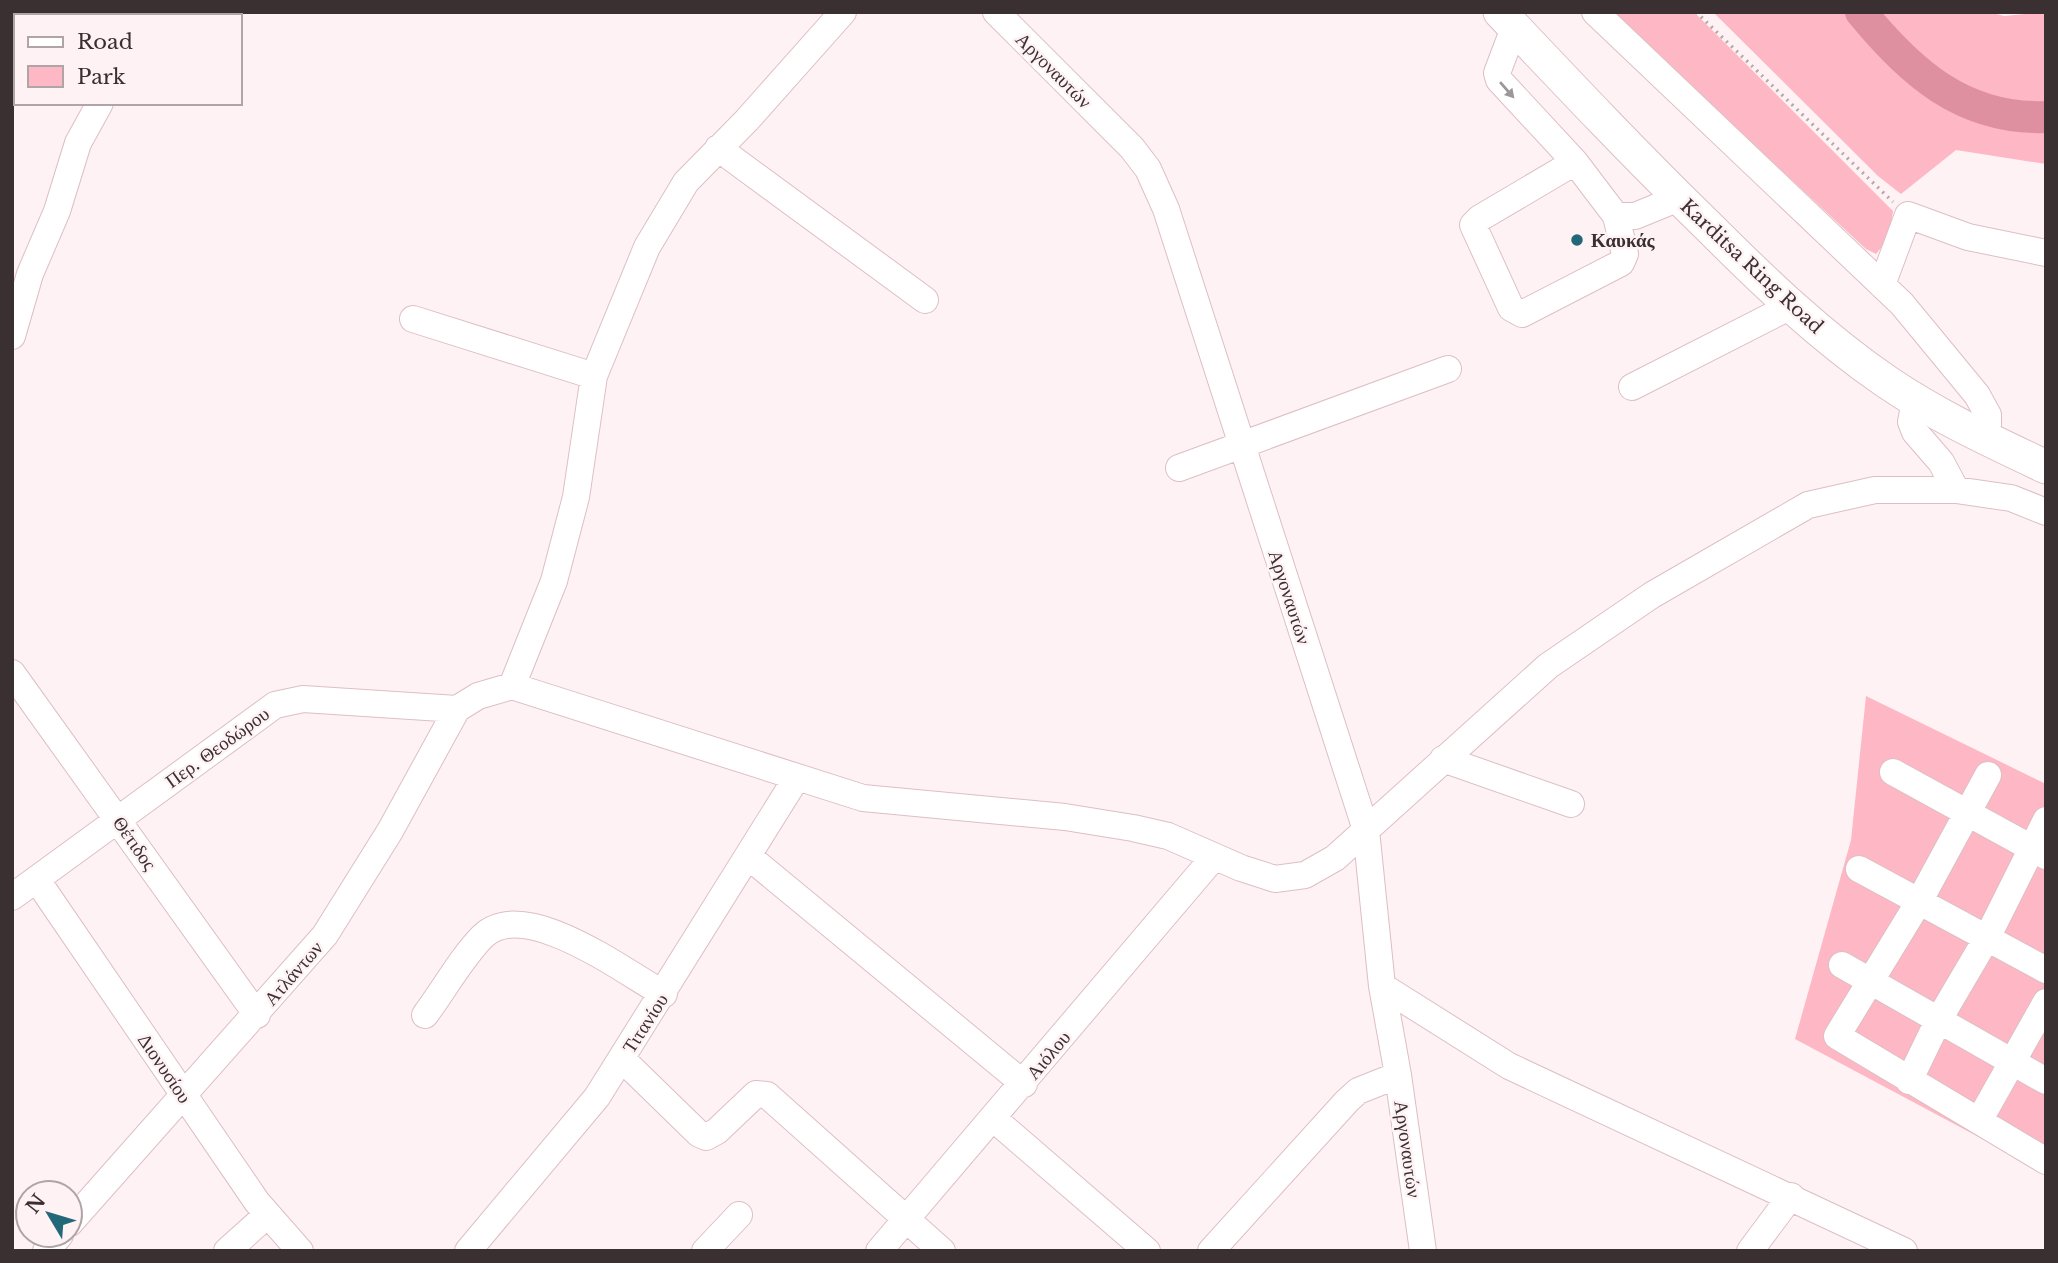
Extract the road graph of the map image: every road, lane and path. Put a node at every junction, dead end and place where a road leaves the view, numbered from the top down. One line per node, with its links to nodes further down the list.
1 (843, 12): 7 (street)
2 (996, 12): 23 (street, Αργοναυτών)
3 (1595, 12): 13 (street)
4 (1696, 12): 10 (path)
5 (1507, 20): 8 (street, one-way to 8); 9 (main road, Karditsa Ring Road)
6 (99, 105): 17 (street)
7 (718, 148): 14 (street); 19 (street)
8 (1575, 162): 11 (street); 11 (street)
9 (1679, 198): 11 (street); 15 (main road, Karditsa Ring Road)
10 (1908, 215): 12 (street); 13 (street)
11 (1616, 216)
12 (2046, 253)
13 (1882, 285): 22 (street)
14 (925, 300)
15 (1791, 306): 20 (street); 21 (main road, Karditsa Ring Road)
16 (413, 319): 19 (street)
17 (12, 336)
18 (1448, 369): 23 (street)
19 (594, 376): 29 (street)
20 (1632, 387)
21 (1915, 400): 22 (main road, Karditsa Ring Road); 26 (street)
22 (1981, 436): 24 (main road, Karditsa Ring Road)
23 (1240, 446): 25 (street); 39 (street, Αργοναυτών)
24 (2046, 467)
25 (1179, 468)
26 (1956, 490): 27 (street); 31 (street)
27 (2046, 512)
28 (12, 673): 37 (street, Θέτιδος)
29 (512, 686): 30 (street); 34 (street)
30 (467, 702): 37 (street, Περ. Θεοδώρου); 54 (street, Ατλάντων)
31 (1443, 759): 35 (street); 39 (street)
32 (1893, 772): 36 (street)
33 (1988, 775): 36 (street)
34 (797, 777): 41 (street, Τιτανίου); 42 (street)
35 (1571, 804)
36 (1968, 811): 40 (street); 46 (street)
37 (118, 820): 44 (street, Περ. Θεοδώρου); 54 (street, Θέτιδος)
38 (2046, 820): 40 (street)
39 (1366, 830): 42 (street); 51 (street, Αργοναυτών)
40 (2039, 852): 47 (street)
41 (748, 856): 52 (street, Τιτανίου); 62 (street)
42 (1214, 857): 62 (street, Αιόλου)
43 (1859, 869): 46 (street)
44 (37, 880): 45 (street, Περ. Θεοδώρου); 63 (street, Διονυσίου)
45 (12, 897)
46 (1920, 900): 47 (street); 50 (street)
47 (1988, 936): 49 (street); 56 (street)
48 (1842, 965): 50 (street)
49 (2046, 970)
50 (1870, 981): 56 (street); 60 (street)
51 (1382, 986): 59 (street, Αργοναυτών); 67 (street)
52 (664, 994): 55 (street); 57 (street, Τιτανίου)
53 (2046, 1002): 58 (street)
54 (257, 1015): 63 (street, Ατλάντων)
55 (425, 1015)
56 (1938, 1021): 58 (street); 60 (street)
57 (622, 1059): 71 (street); 74 (street, Τιτανίου)
58 (2012, 1063): 61 (street); 65 (street)
59 (1398, 1075): 79 (street); 80 (street, Αργοναυτών)
60 (1909, 1081): 65 (street)
61 (2046, 1082)
62 (1024, 1084): 64 (street, Αιόλου)
63 (184, 1094): 68 (street, Ατλάντων); 70 (street, Διονυσίου)
64 (994, 1119): 71 (street, Αιόλου); 78 (street)
65 (1979, 1121): 66 (street)
66 (2046, 1161)
67 (1791, 1196): 81 (street); 82 (street)
68 (84, 1207)
69 (739, 1215): 75 (street)
70 (267, 1216): 72 (street); 73 (street, Διονυσίου)
71 (907, 1220): 76 (street, Αιόλου); 77 (street)
72 (227, 1251)
73 (300, 1251)
74 (468, 1251)
75 (705, 1251)
76 (879, 1251)
77 (942, 1251)
78 (1147, 1251)
79 (1211, 1251)
80 (1423, 1251)
81 (1750, 1251)
82 (1904, 1251)

